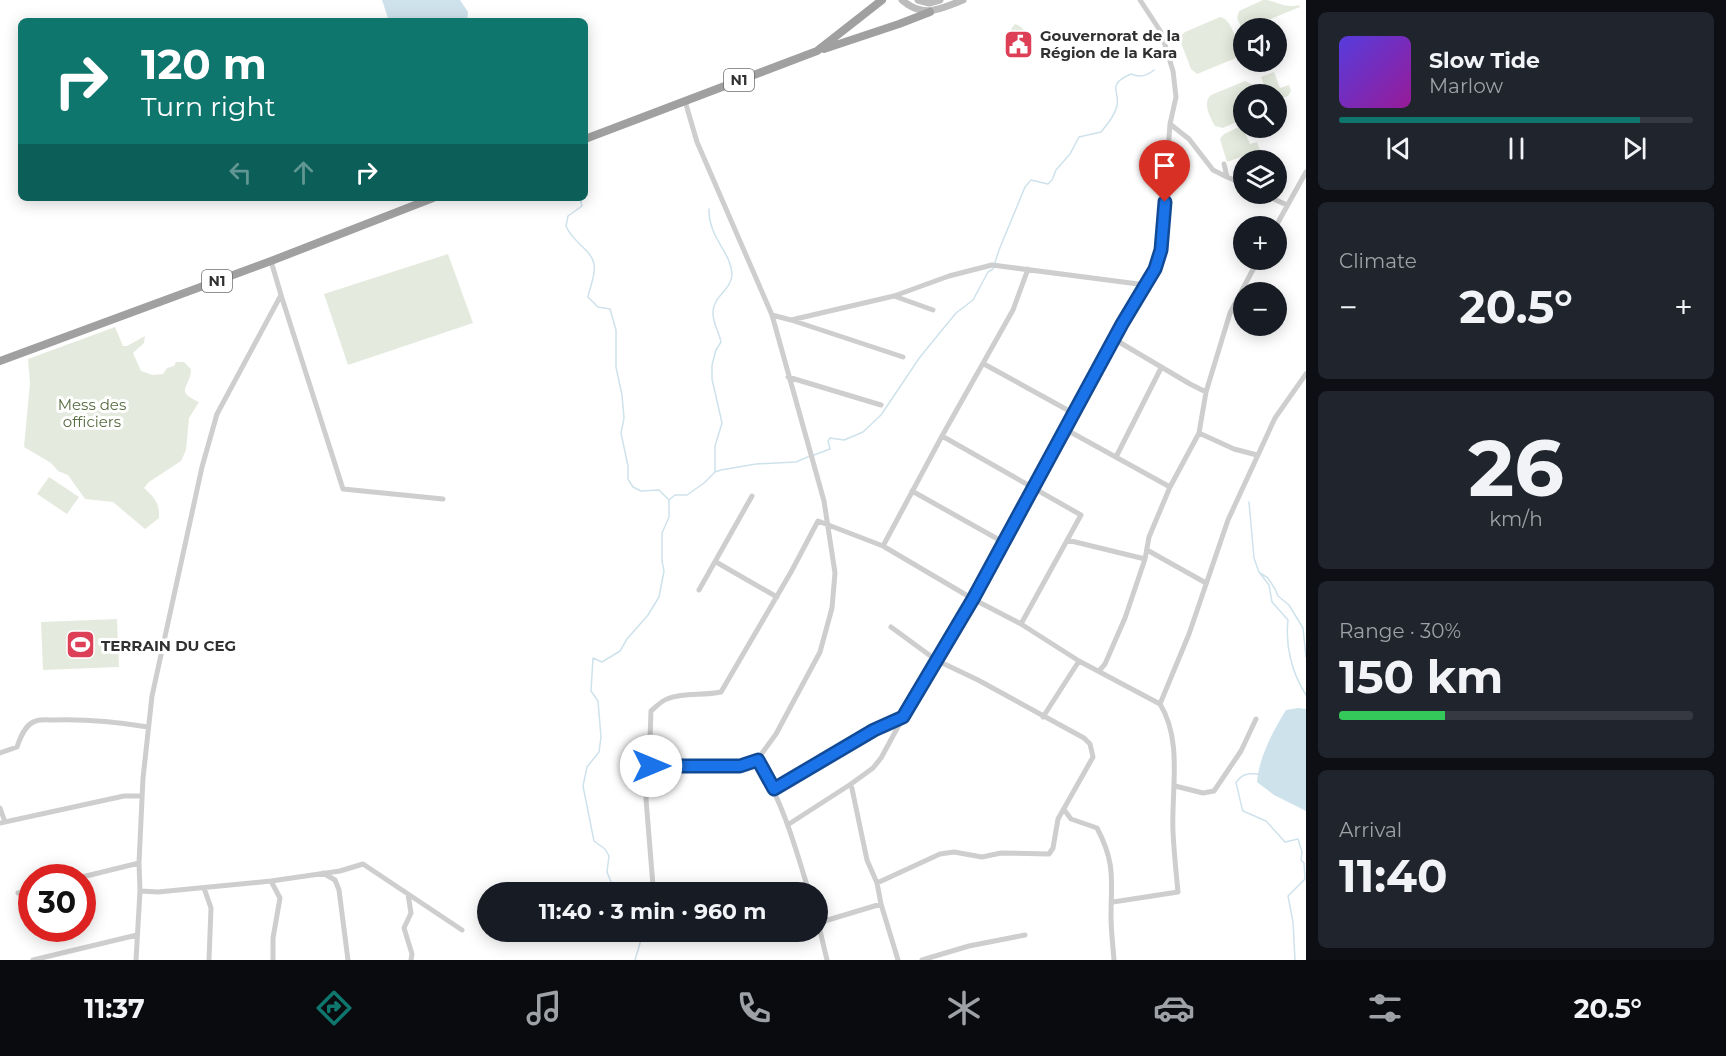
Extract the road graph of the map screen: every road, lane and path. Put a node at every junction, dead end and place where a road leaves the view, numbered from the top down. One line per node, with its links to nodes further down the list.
1 (882, 0): 8 (highway, N1)
2 (902, 0): 7 (main road)
3 (918, 0): 4 (main road)
4 (940, 0)
5 (963, 0): 7 (main road)
6 (1140, 0): 10 (street)
7 (930, 12): 8 (highway)
8 (817, 51): 9 (highway, N1)
9 (685, 101): 11 (highway, N1); 26 (street)
10 (1170, 124): 14 (street); 22 (street)
11 (588, 138)
12 (1224, 164): 14 (street)
13 (1306, 172): 17 (street)
14 (1227, 177): 15 (street)
15 (1233, 179)
16 (425, 201): 19 (highway, N1)
17 (1287, 205): 18 (street)
18 (1281, 216)
19 (272, 261): 23 (street); 30 (highway, N1)
20 (1028, 269): 22 (street); 24 (street); 31 (street)
21 (1253, 270): 35 (street)
22 (1146, 285): 28 (street)
23 (281, 295): 47 (street); 68 (street)
24 (894, 296): 25 (street); 27 (street)
25 (933, 310)
26 (772, 315): 27 (street); 34 (street)
27 (791, 320): 29 (street)
28 (1114, 339): 32 (street); 37 (street)
29 (903, 357)
30 (0, 361)
31 (984, 364): 37 (street); 40 (street)
32 (1161, 368): 35 (street); 42 (street)
33 (1306, 374): 41 (street)
34 (788, 377): 36 (street); 48 (street)
35 (1206, 392): 39 (street)
36 (881, 405)
37 (1072, 413): 38 (street)
38 (1065, 429): 42 (street); 43 (street)
39 (1199, 433): 41 (street); 44 (street)
40 (942, 436): 43 (street); 45 (street)
41 (1257, 456): 55 (street)
42 (1116, 457): 44 (street)
43 (1033, 487): 49 (street); 50 (street)
44 (1170, 487): 52 (street)
45 (912, 491): 50 (street); 51 (street)
46 (752, 496): 54 (street)
47 (443, 500)
48 (829, 524): 51 (street); 57 (street); 70 (street)
49 (1067, 540): 53 (street); 59 (street)
50 (1004, 542): 58 (street)
51 (883, 546): 58 (street)
52 (1147, 550): 53 (street); 55 (street)
53 (1145, 559): 63 (street)
54 (716, 562): 56 (street); 57 (street)
55 (1206, 584): 64 (street)
56 (699, 590)
57 (777, 597): 72 (street)
58 (973, 599): 59 (street); 61 (street)
59 (1021, 624): 62 (street)
60 (891, 627): 61 (street)
61 (936, 660): 65 (street); 66 (street)
62 (1079, 661): 63 (street); 66 (street)
63 (1099, 671): 64 (street)
64 (1160, 704): 74 (street)
65 (903, 717): 73 (street); 75 (street)
66 (1043, 717): 78 (street)
67 (1256, 719): 74 (street)
68 (148, 727): 69 (street); 76 (street)
69 (0, 753)
70 (758, 760): 72 (street); 75 (street)
71 (624, 766): 72 (street)
72 (651, 766): 85 (street)
73 (851, 784): 80 (street); 87 (street)
74 (1174, 786): 91 (street)
75 (774, 789): 80 (street)
76 (142, 796): 79 (street); 81 (street)
77 (0, 808): 79 (street)
78 (1065, 810): 87 (street); 91 (street)
79 (2, 823)
80 (789, 824): 86 (street)
81 (139, 863): 83 (street); 89 (street)
82 (322, 872): 84 (street); 90 (street); 102 (street)
83 (96, 874)
84 (272, 881): 88 (street); 101 (street)
85 (653, 882)
86 (806, 882)
87 (877, 883): 92 (street)
88 (204, 888): 89 (street); 100 (street)
89 (140, 891): 95 (street)
90 (408, 894): 94 (street); 103 (street)
91 (1113, 902): 107 (street)
92 (881, 904): 93 (street); 105 (street)
93 (828, 920)
94 (462, 930)
95 (137, 935): 98 (street); 99 (street)
96 (1025, 935): 106 (street)
97 (823, 942): 104 (street)
98 (33, 960)
99 (136, 960)
100 (209, 960)
101 (273, 960)
102 (348, 960)
103 (411, 960)
104 (827, 960)
105 (898, 960)
106 (922, 960)
107 (1114, 960)

